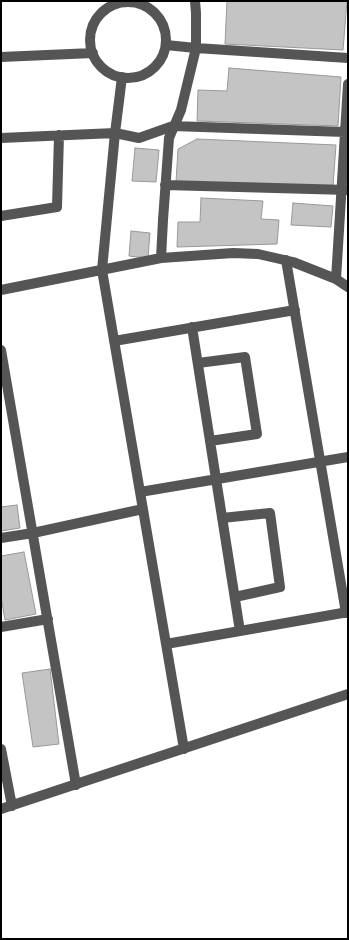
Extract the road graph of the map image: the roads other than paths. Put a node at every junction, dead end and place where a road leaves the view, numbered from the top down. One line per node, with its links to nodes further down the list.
1 (133, 1): 3 (street); 5 (street)
2 (195, 1): 4 (street)
3 (166, 45): 4 (street); 8 (street)
4 (196, 48): 7 (street); 11 (street)
5 (93, 54): 6 (street); 8 (street)
6 (1, 57)
7 (348, 58)
8 (122, 77): 12 (street)
9 (348, 84): 10 (street)
10 (347, 121): 13 (street)
11 (173, 126): 12 (street); 13 (street); 16 (street)
12 (115, 132): 14 (street); 21 (street)
13 (345, 132): 17 (street)
14 (59, 135): 15 (street); 18 (street)
15 (1, 138)
16 (165, 185): 17 (street); 19 (street)
17 (345, 190): 22 (street)
18 (1, 216)
19 (161, 258): 20 (street); 21 (street)
20 (286, 260): 22 (street); 25 (street)
21 (102, 270): 24 (street); 27 (street)
22 (336, 279): 23 (street)
23 (348, 287)
24 (1, 290)
25 (295, 310): 26 (street); 32 (street)
26 (192, 327): 27 (street); 29 (street)
27 (114, 341): 34 (street)
28 (1, 354): 37 (street)
29 (198, 363): 30 (street); 30 (street)
30 (210, 441): 33 (street)
31 (348, 457): 32 (street)
32 (320, 462): 33 (street); 40 (street)
33 (216, 479): 34 (street); 36 (street)
34 (140, 492): 35 (street)
35 (143, 508): 37 (street); 44 (street)
36 (222, 518): 39 (street); 39 (street)
37 (33, 533): 38 (street); 41 (street)
38 (1, 538)
39 (235, 597): 43 (street)
40 (347, 612): 43 (street)
41 (48, 619): 42 (street); 48 (street)
42 (1, 627)
43 (240, 631): 44 (street)
44 (166, 644): 47 (street)
45 (348, 694): 47 (street)
46 (1, 749): 49 (street)
47 (184, 749): 48 (street)
48 (76, 786): 49 (street)
49 (12, 806): 50 (street)
50 (1, 809)

